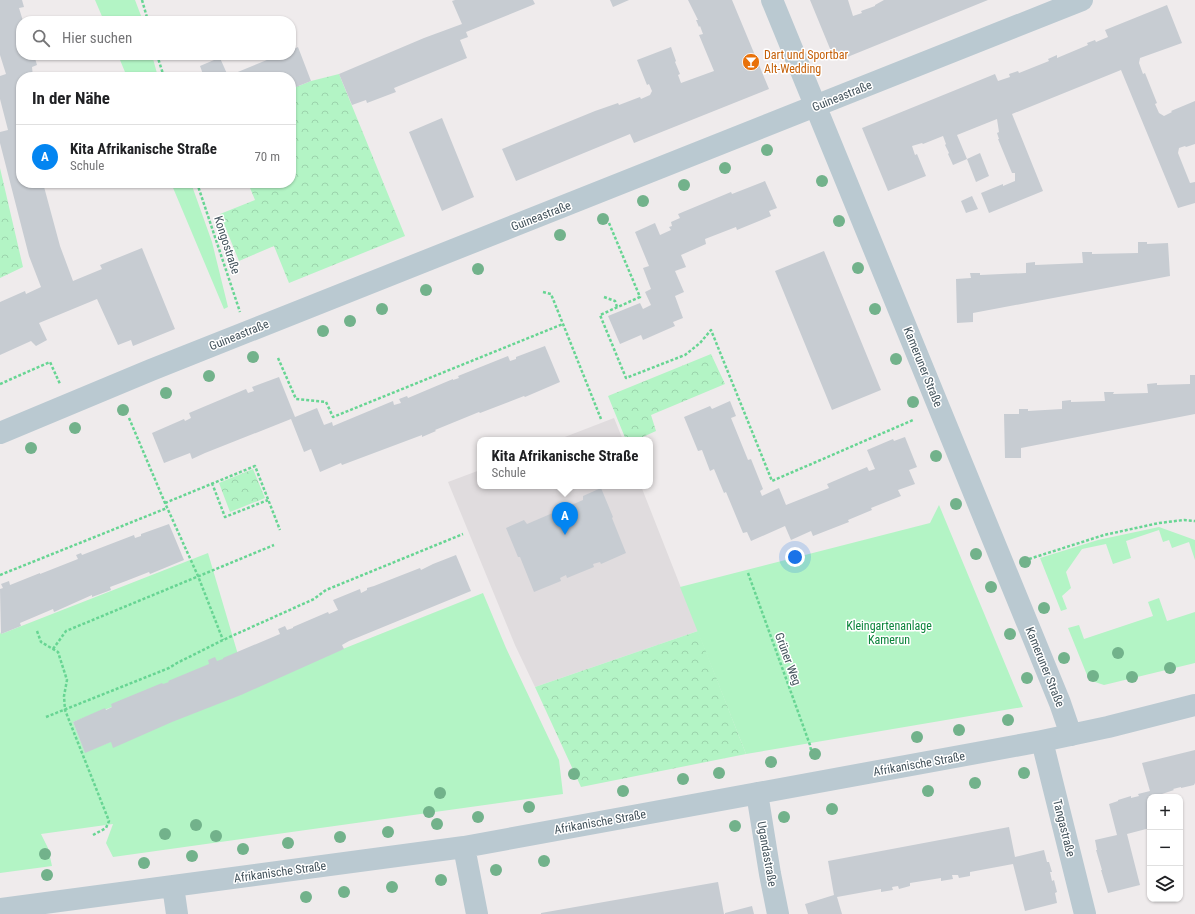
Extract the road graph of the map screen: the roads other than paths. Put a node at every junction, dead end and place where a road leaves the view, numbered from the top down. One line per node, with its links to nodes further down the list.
1 (772, 0): 3 (street, Kameruner Straße)
2 (1082, 0): 3 (street, Guineastraße)
3 (816, 107): 4 (street, Guineastraße); 6 (street, Kameruner Straße)
4 (0, 432)
5 (1195, 705): 6 (street, Afrikanische Straße)
6 (1071, 736): 7 (street, Afrikanische Straße)
7 (1042, 741): 8 (street, Afrikanische Straße); 15 (street, Tangastraße)
8 (756, 793): 9 (street, Afrikanische Straße); 14 (street, Ugandastraße)
9 (464, 848): 10 (street, Afrikanische Straße); 13 (street)
10 (173, 886): 11 (street, Afrikanische Straße); 12 (street)
11 (0, 909)
12 (177, 914)
13 (476, 914)
14 (778, 914)
15 (1086, 914)

